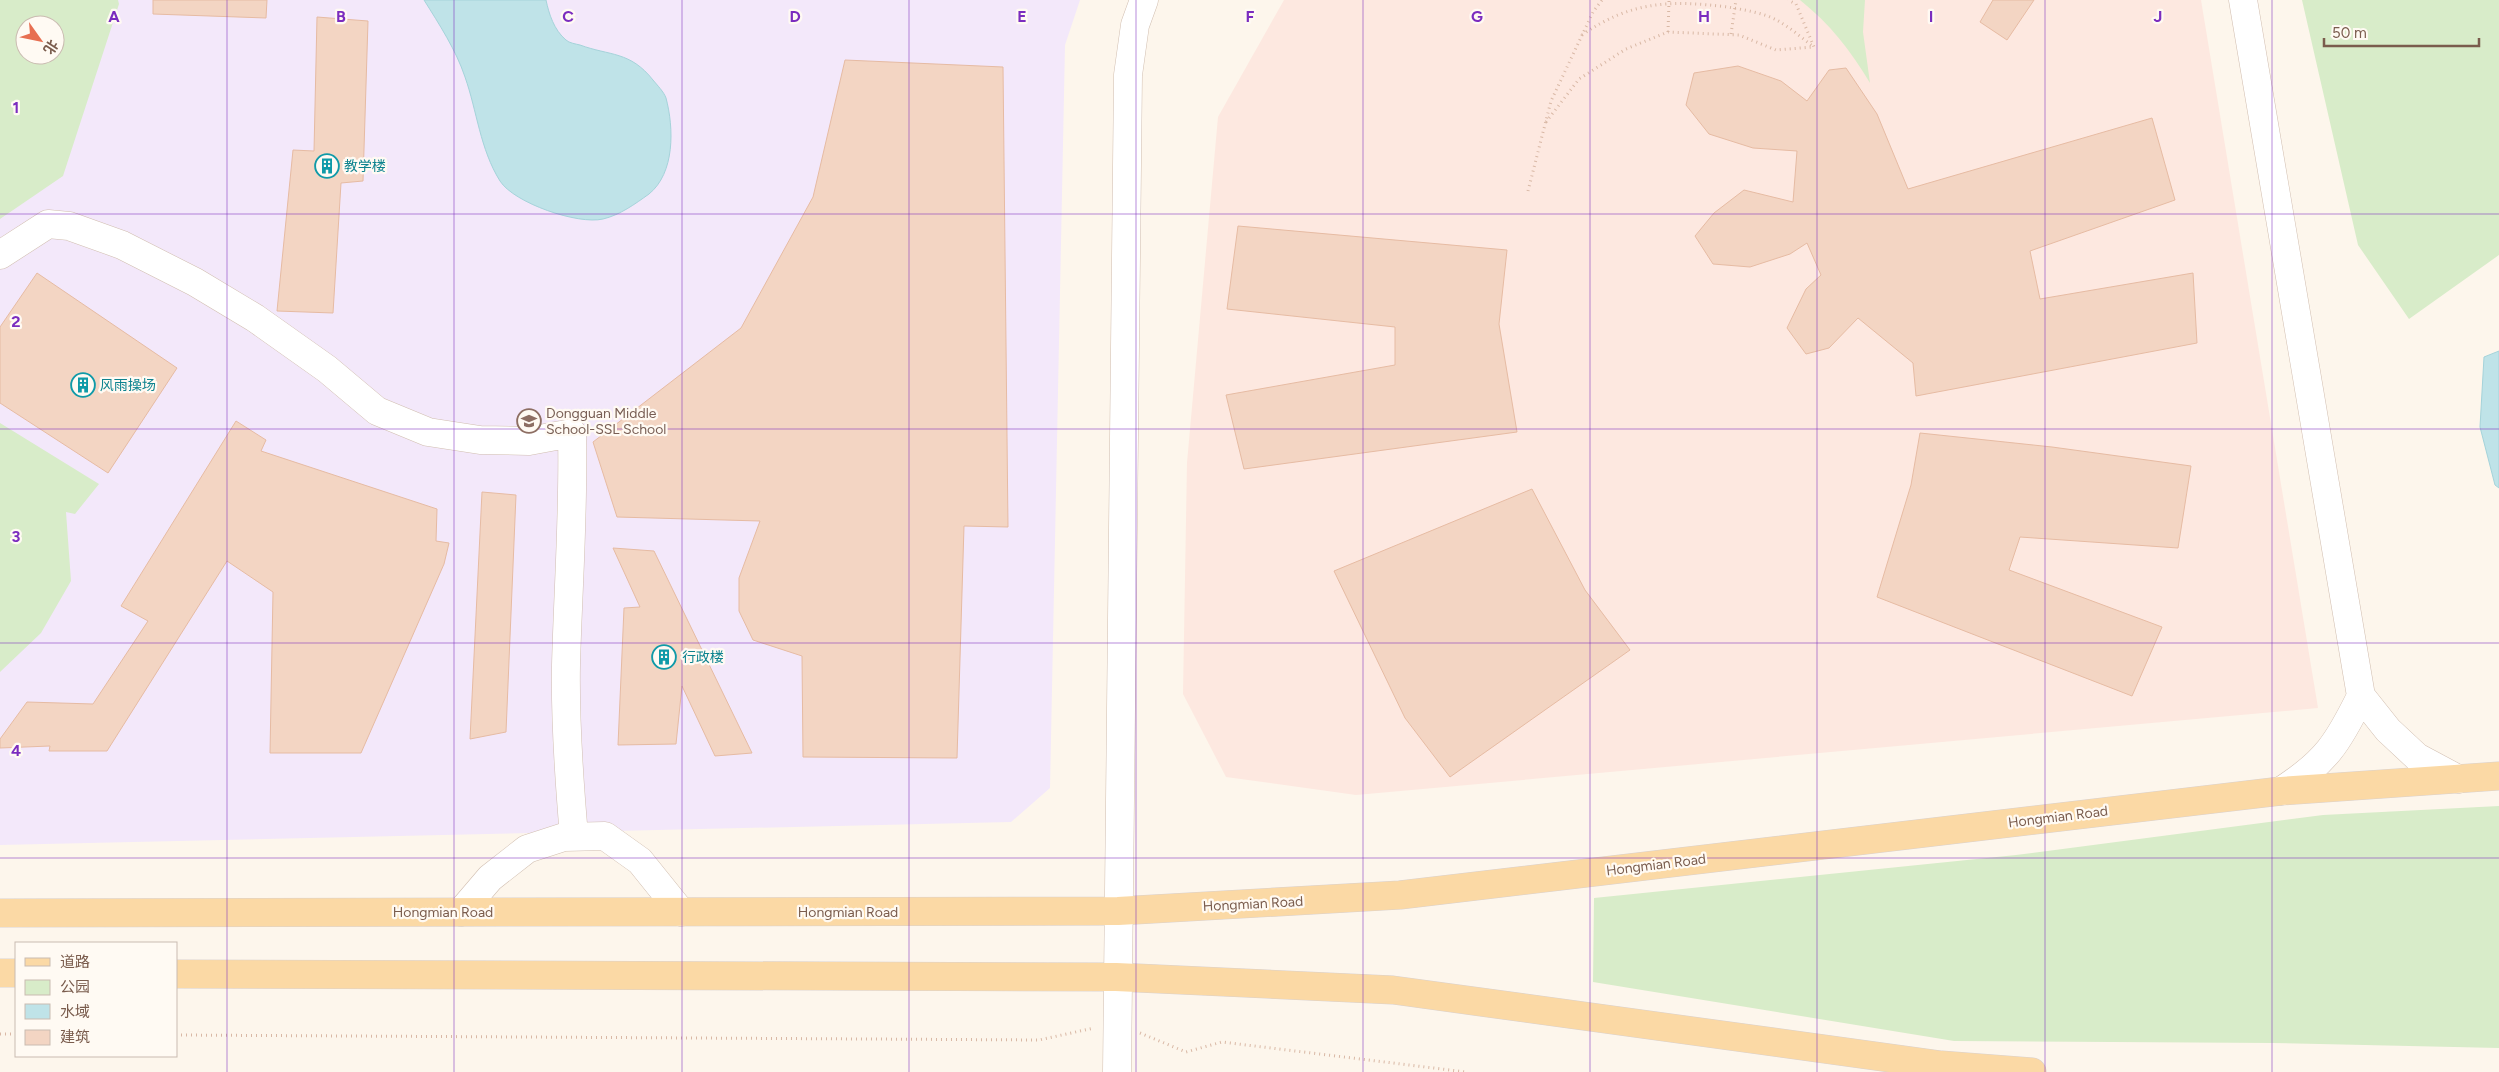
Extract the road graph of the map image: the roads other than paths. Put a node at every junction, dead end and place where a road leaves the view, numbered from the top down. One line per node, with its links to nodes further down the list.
1 (1144, 0): 9 (street)
2 (2243, 0): 4 (street)
3 (0, 255): 8 (street)
4 (2362, 696): 6 (street); 7 (street)
5 (2499, 776): 6 (main road, Hongmian Road)
6 (2458, 779): 7 (main road, Hongmian Road)
7 (2281, 791): 9 (main road, Hongmian Road)
8 (574, 836): 10 (street); 11 (street)
9 (1118, 911): 11 (main road, Hongmian Road); 16 (street)
10 (461, 912): 11 (main road, Hongmian Road); 12 (main road, Hongmian Road)
11 (681, 912)
12 (0, 913)
13 (0, 973): 14 (main road)
14 (15, 973)
15 (178, 974): 16 (main road)
16 (1116, 977): 17 (street); 18 (main road)
17 (1117, 1072)
18 (2032, 1072)

